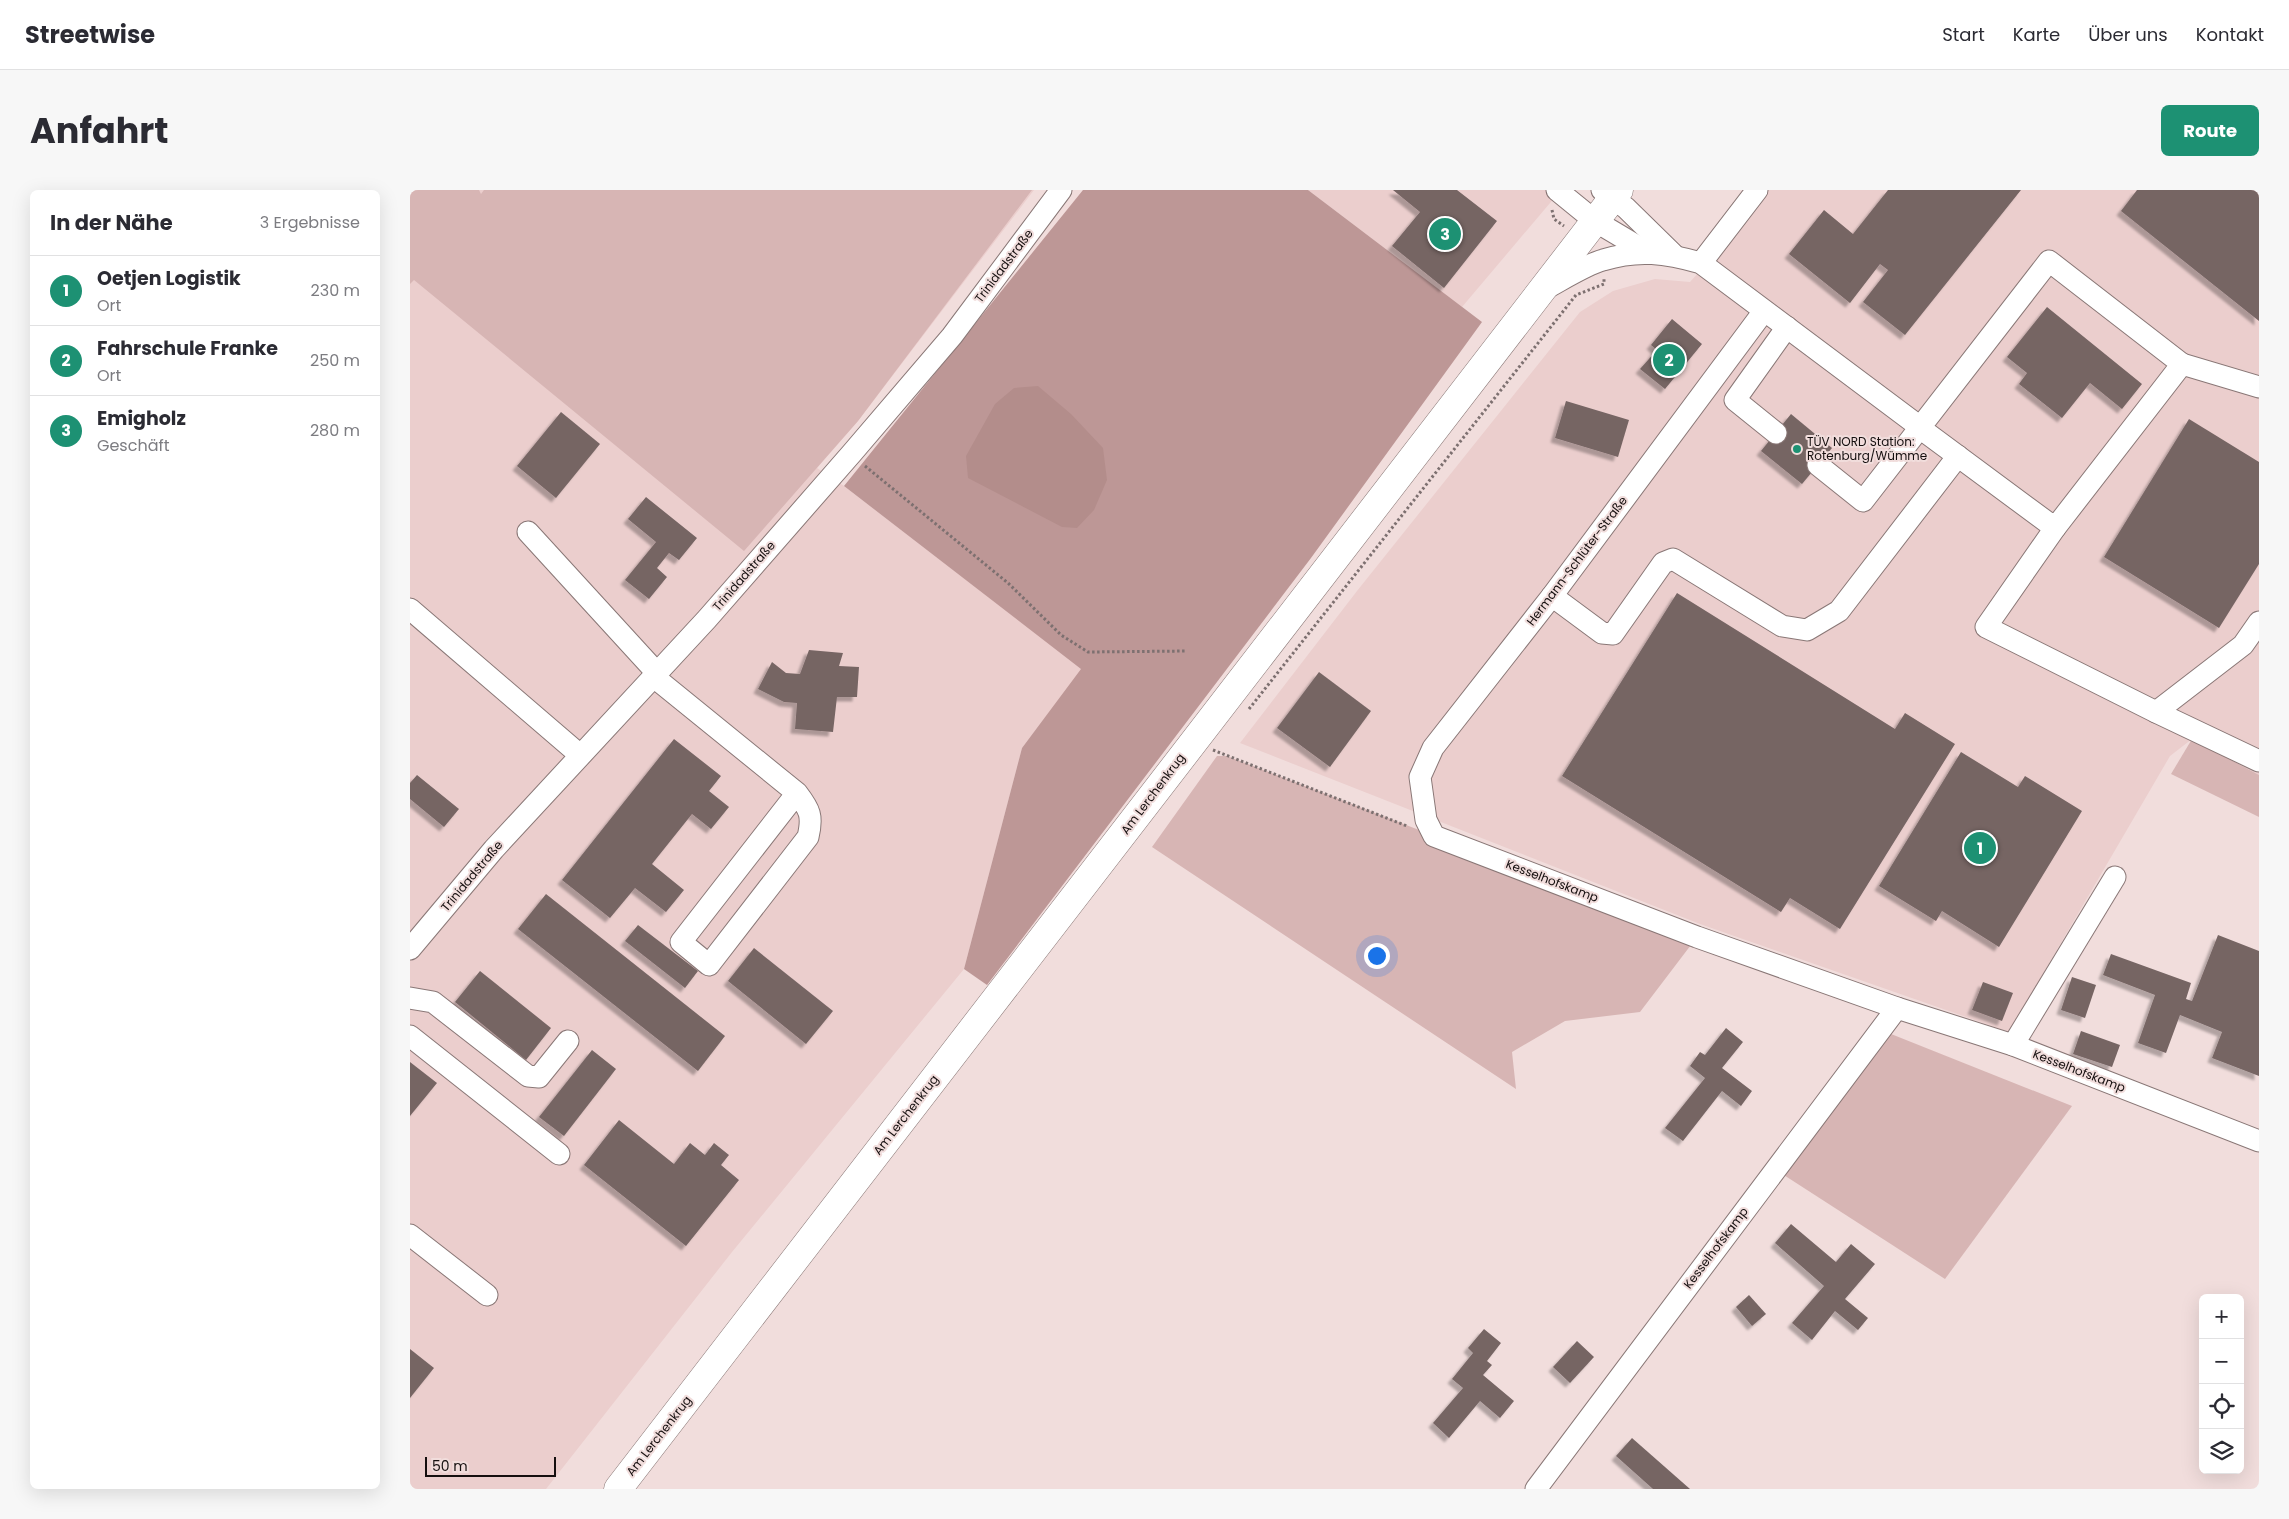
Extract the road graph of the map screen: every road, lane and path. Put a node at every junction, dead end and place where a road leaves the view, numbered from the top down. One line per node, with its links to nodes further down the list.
1 (1061, 190): 17 (street, Trinidadstraße)
2 (1557, 190): 5 (street)
3 (1756, 190): 9 (street)
4 (1612, 193): 5 (main road, Am Lerchenkrug); 7 (street)
5 (1595, 221): 6 (street); 10 (main road, Am Lerchenkrug)
6 (1647, 252): 7 (street); 8 (street)
7 (1674, 255): 9 (street)
8 (1602, 260): 10 (street); 28 (path)
9 (1701, 263): 11 (street)
10 (1542, 291): 30 (main road, Am Lerchenkrug)
11 (1764, 311): 12 (street); 22 (street, Hermann-Schlüter-Straße)
12 (1787, 327): 15 (street); 16 (street)
13 (2182, 364): 14 (street); 15 (street); 20 (street)
14 (2259, 388)
15 (1920, 428): 18 (street); 19 (street)
16 (1776, 433)
17 (852, 453): 25 (path); 26 (street, Trinidadstraße)
18 (1958, 456): 20 (street); 22 (street)
19 (1818, 465)
20 (2055, 528): 27 (street)
21 (528, 532): 26 (street)
22 (1552, 596): 34 (street, Hermann-Schlüter-Straße)
23 (410, 609): 31 (street)
24 (2259, 622): 27 (street)
25 (1187, 651)
26 (655, 675): 31 (street, Trinidadstraße); 33 (street)
27 (2156, 712): 32 (street)
28 (1247, 713)
29 (1222, 744): 30 (path)
30 (1206, 751): 34 (path); 46 (main road, Am Lerchenkrug)
31 (580, 755): 36 (street, Trinidadstraße)
32 (2259, 761)
33 (797, 793): 33 (street)
34 (1430, 828): 38 (street, Kesselhofskamp)
35 (2115, 877): 41 (street)
36 (410, 949)
37 (410, 998): 40 (street)
38 (1897, 1008): 41 (street, Kesselhofskamp); 47 (street, Kesselhofskamp)
39 (410, 1036): 43 (street)
40 (568, 1041)
41 (2014, 1045): 42 (street, Kesselhofskamp)
42 (2259, 1141)
43 (559, 1154)
44 (410, 1235): 45 (street)
45 (487, 1295)
46 (618, 1489)
47 (1536, 1489)

